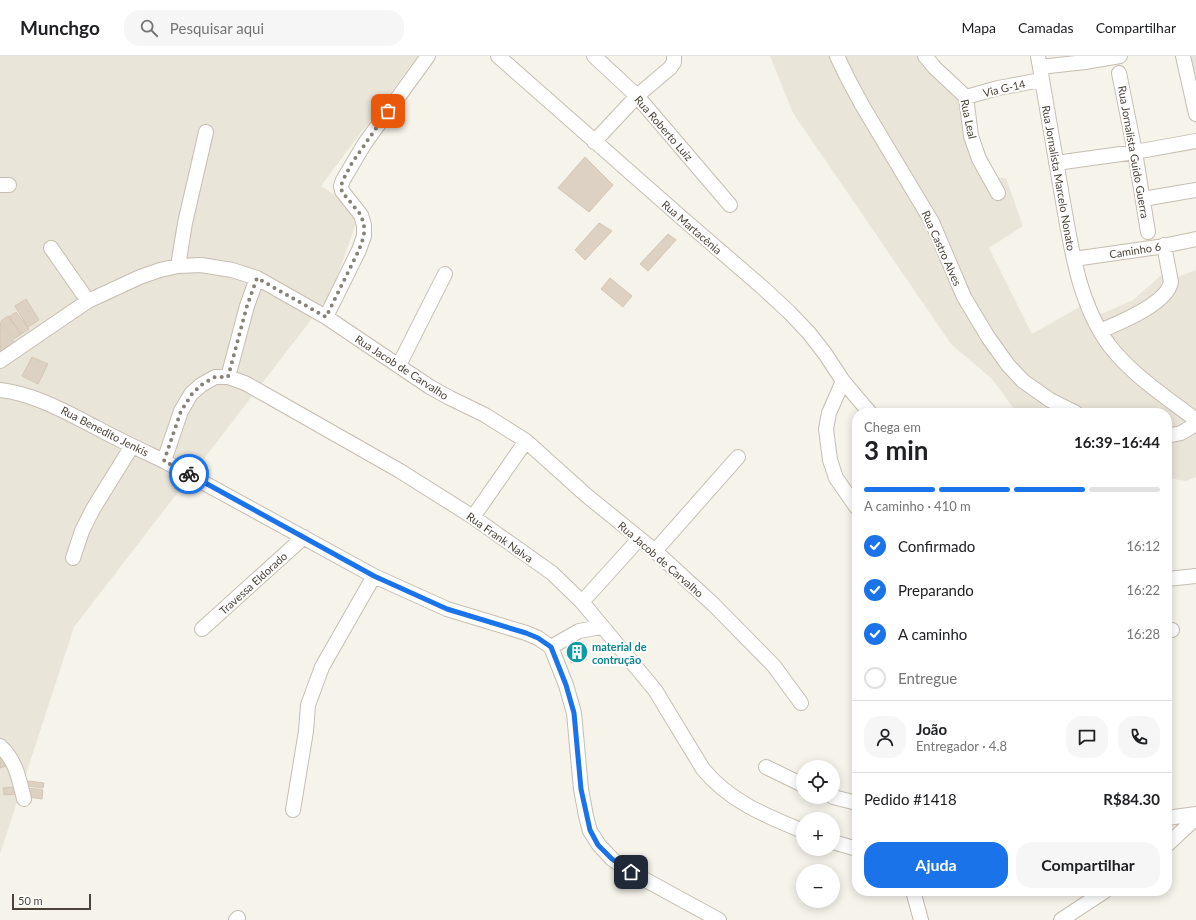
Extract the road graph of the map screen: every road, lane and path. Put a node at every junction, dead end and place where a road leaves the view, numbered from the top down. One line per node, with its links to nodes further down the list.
1 (428, 56): 32 (street)
2 (498, 56): 15 (street, Rua Martacênia)
3 (594, 56): 11 (street, Rua Roberto Luiz)
4 (674, 56): 11 (street)
5 (838, 56): 40 (street, Rua Castro Alves)
6 (925, 56): 12 (street, Rua Leal)
7 (1120, 56): 9 (street, Via G-14)
8 (1183, 56): 13 (street)
9 (1039, 68): 12 (street, Via G-14); 18 (street, Rua Jornalista Marcelo Nonato)
10 (1119, 73): 17 (street, Rua Jornalista Guido Guerra)
11 (637, 96): 15 (street); 22 (street, Rua Roberto Luiz)
12 (966, 97): 20 (street, Rua Leal)
13 (1196, 114)
14 (206, 132): 28 (street)
15 (594, 142): 37 (street, Rua Martacênia)
16 (1196, 142): 17 (street)
17 (1135, 152): 18 (street); 21 (street, Rua Jornalista Guido Guerra)
18 (1056, 163): 27 (street, Rua Jornalista Marcelo Nonato)
19 (1196, 190): 21 (street)
20 (998, 193)
21 (1143, 199): 23 (street, Rua Jornalista Guido Guerra)
22 (730, 205)
23 (1148, 232)
24 (1196, 239): 25 (street, Caminho 6)
25 (1164, 245): 27 (street, Caminho 6); 33 (street)
26 (51, 248): 31 (street)
27 (1074, 259): 33 (street, Rua Jornalista Marcelo Nonato)
28 (178, 266): 30 (street, Rua Jacob de Carvalho); 31 (street, Rua Jacob de Carvalho)
29 (445, 274): 35 (street)
30 (257, 278): 32 (street, Rua Jacob de Carvalho); 36 (street)
31 (88, 301): 34 (street, Rua Jacob de Carvalho)
32 (326, 317): 35 (street, Rua Jacob de Carvalho)
33 (1100, 330): 41 (street, Rua Jornalista Marcelo Nonato)
34 (0, 361)
35 (399, 365): 44 (street, Rua Jacob de Carvalho)
36 (228, 377): 47 (street); 49 (street, Rua Frank Nalva)
37 (843, 382): 39 (street, Rua Martacênia); 48 (street)
38 (0, 390): 45 (street, Rua Benedito Jenkis)
39 (866, 408)
40 (1066, 408)
41 (1196, 420)
42 (1196, 424): 43 (street)
43 (1172, 435)
44 (526, 441): 49 (street); 51 (street, Rua Jacob de Carvalho)
45 (132, 446): 47 (street, Rua Benedito Jenkis); 53 (street)
46 (738, 457): 52 (street)
47 (164, 461): 50 (street, Rua Benedito Jenkis)
48 (852, 501)
49 (473, 517): 57 (street, Rua Frank Nalva)
50 (304, 537): 54 (street, Rua Benedito Jenkis); 59 (street, Travessa Eldorado)
51 (639, 539): 52 (street, Rua Jacob de Carvalho); 57 (street)
52 (655, 551): 61 (street, Rua Jacob de Carvalho)
53 (73, 558)
54 (374, 576): 60 (street, Rua Benedito Jenkis); 68 (street)
55 (1196, 576): 56 (street)
56 (1172, 578)
57 (582, 602): 58 (street, Rua Frank Nalva)
58 (601, 626): 60 (street); 72 (street, Rua Frank Nalva)
59 (202, 629)
60 (551, 647): 78 (street)
61 (801, 703)
62 (0, 746): 65 (street)
63 (766, 768): 64 (street)
64 (796, 782)
65 (24, 799)
66 (840, 799): 67 (street)
67 (852, 802)
68 (293, 810)
69 (1196, 814): 70 (street)
70 (1172, 817)
71 (1196, 818): 73 (street)
72 (796, 828)
73 (1172, 840)
74 (840, 844): 75 (street)
75 (852, 848)
76 (915, 896): 79 (street)
77 (1097, 896): 80 (street)
78 (719, 920)
79 (921, 920)
80 (1061, 920)

